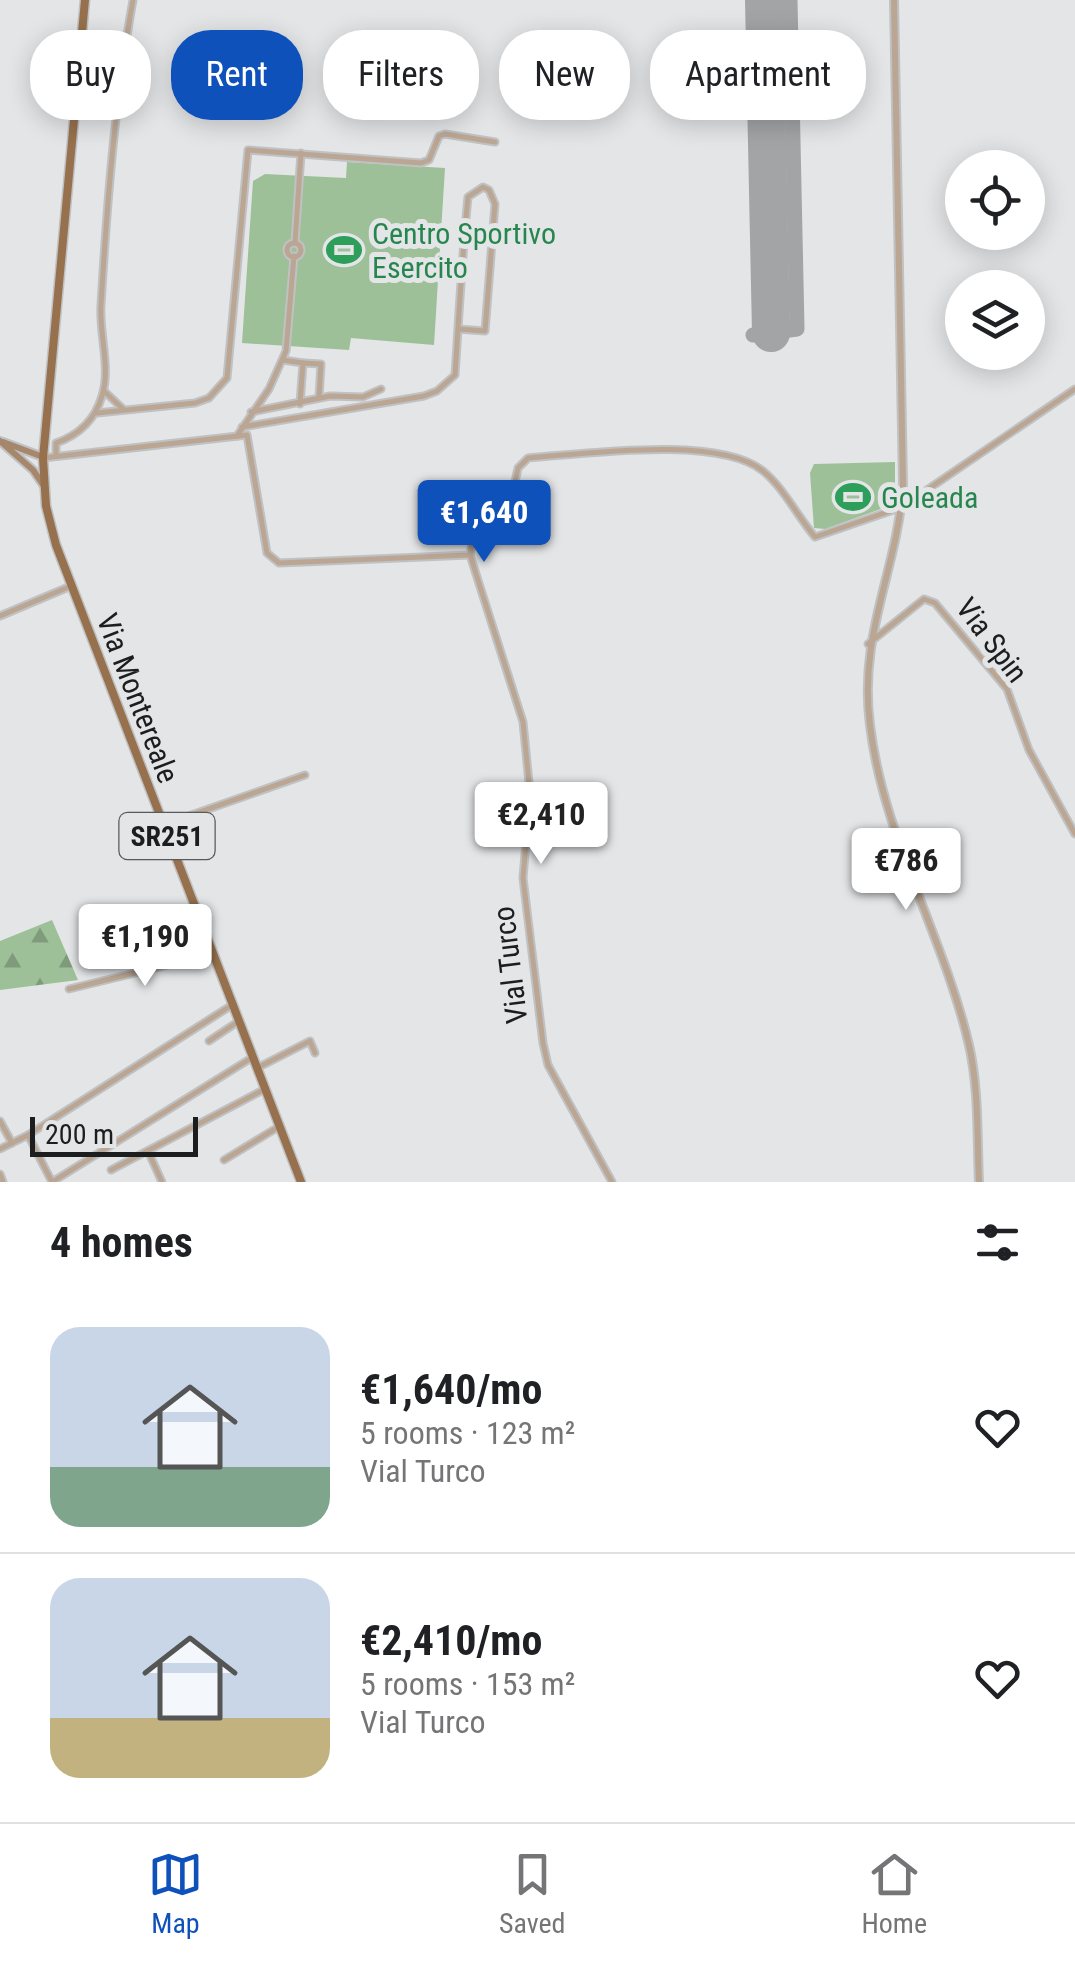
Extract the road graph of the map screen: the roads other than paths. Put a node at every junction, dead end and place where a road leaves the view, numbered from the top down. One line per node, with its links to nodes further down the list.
1 (86, 0): 18 (main road, SR251)
2 (133, 0): 11 (street)
3 (894, 0): 25 (street)
4 (495, 142): 5 (street)
5 (301, 153): 7 (street); 14 (street)
6 (458, 328): 6 (street); 17 (street)
7 (283, 360): 8 (street); 16 (street)
8 (303, 364): 12 (street); 13 (street)
9 (381, 389): 12 (street)
10 (1075, 389): 25 (street)
11 (104, 391): 14 (street); 15 (street)
12 (319, 398): 13 (street)
13 (300, 404): 16 (street)
14 (124, 410): 15 (street)
15 (97, 412): 21 (street)
16 (252, 412): 17 (street)
17 (242, 427): 19 (street)
18 (46, 432): 20 (main road); 22 (main road, SR251)
19 (237, 436): 21 (street); 26 (street)
20 (26, 447): 22 (main road); 23 (main road)
21 (56, 456): 22 (street)
22 (44, 458): 23 (main road); 24 (main road, Via Montereale / SR251)
23 (24, 462): 24 (main road)
24 (44, 486): 27 (main road, Via Montereale / SR251)
25 (902, 507): 26 (street); 29 (street)
26 (470, 555): 55 (street, Vial Turco)
27 (71, 586): 28 (street); 31 (main road, Via Montereale / SR251)
28 (0, 616)
29 (868, 644): 32 (street, Via Spin); 56 (street)
30 (305, 775): 31 (street)
31 (163, 825): 33 (main road, Via Montereale / SR251)
32 (1075, 834)
33 (213, 954): 34 (street); 35 (main road, Via Montereale / SR251)
34 (68, 989)
35 (232, 1005): 36 (main road, Via Montereale / SR251); 44 (street)
36 (239, 1022): 37 (street); 39 (main road, Via Montereale / SR251)
37 (210, 1041)
38 (315, 1053): 40 (street)
39 (254, 1057): 40 (main road, Via Montereale / SR251); 52 (street)
40 (257, 1068): 41 (main road, Via Montereale / SR251)
41 (265, 1089): 43 (main road, Via Montereale / SR251); 47 (street)
42 (0, 1121): 45 (street)
43 (280, 1126): 48 (street); 54 (main road, Via Montereale / SR251)
44 (28, 1135): 45 (street); 52 (street)
45 (12, 1143): 46 (street)
46 (0, 1149)
47 (148, 1151): 49 (street); 53 (street)
48 (224, 1160)
49 (110, 1170)
50 (0, 1174): 51 (street)
51 (3, 1182)
52 (52, 1182)
53 (162, 1182)
54 (302, 1182)
55 (612, 1182)
56 (979, 1182)

